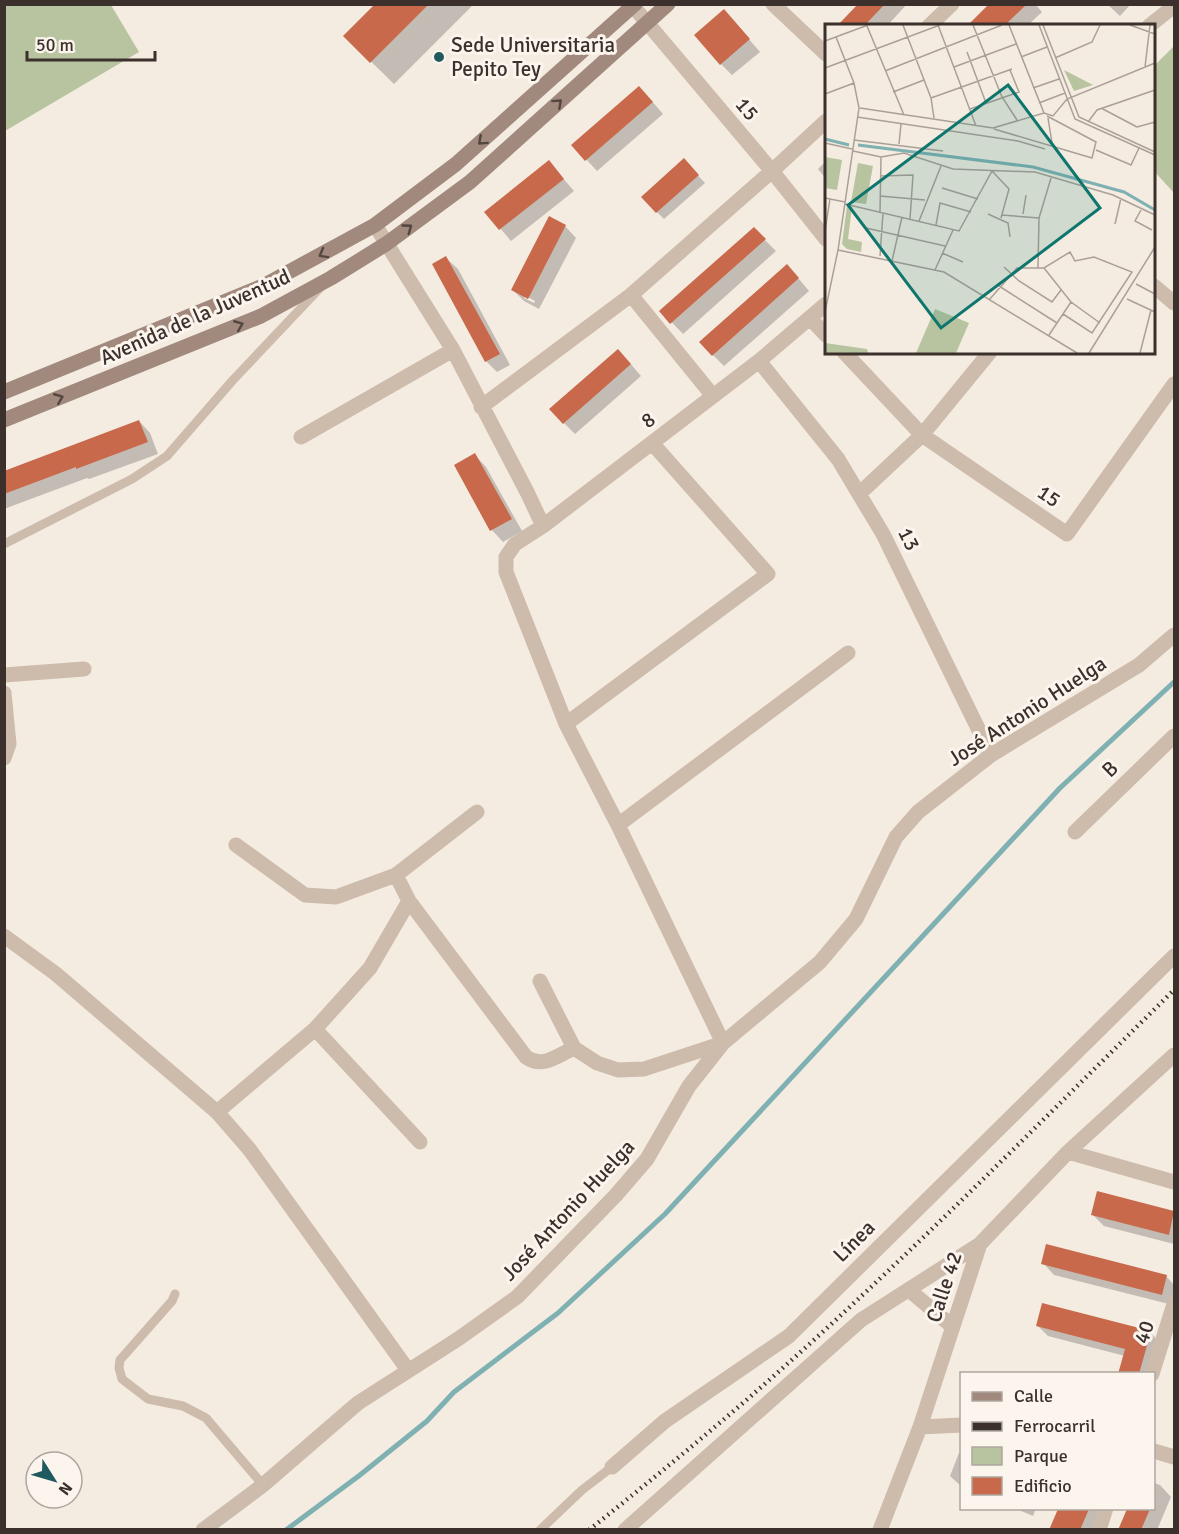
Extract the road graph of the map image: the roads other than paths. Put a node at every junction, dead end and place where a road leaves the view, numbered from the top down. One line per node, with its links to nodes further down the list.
1 (668, 4): 6 (main road, Avenida de la Juventud)
2 (773, 4): 9 (street)
3 (952, 4): 7 (street)
4 (634, 5): 6 (street, 15); 11 (main road, Avenida de la Juventud, one-way to 11)
5 (1174, 6): 8 (street)
6 (647, 24): 12 (street, 15); 13 (main road, Avenida de la Juventud, one-way to 6)
7 (931, 24)
8 (1152, 24)
9 (825, 53)
10 (825, 121): 12 (street)
11 (456, 164): 13 (main road); 14 (main road, Avenida de la Juventud)
12 (772, 171): 15 (street, 15); 19 (street)
13 (470, 182): 16 (main road, Avenida de la Juventud, one-way to 13)
14 (375, 225): 16 (street); 29 (main road, Avenida de la Juventud, one-way to 29)
15 (825, 238)
16 (386, 244): 17 (main road, Avenida de la Juventud); 24 (street)
17 (331, 278): 32 (main road, Avenida de la Juventud, one-way to 17); 38 (lane)
18 (1155, 287): 20 (street)
19 (630, 295): 30 (street); 31 (street)
20 (1174, 303)
21 (825, 305): 22 (street, 8)
22 (810, 318): 23 (street); 27 (street, 8)
23 (825, 334)
24 (453, 350): 31 (street); 34 (street)
25 (846, 354): 33 (street, 15)
26 (988, 354): 33 (street)
27 (759, 361): 30 (street, 8); 36 (street, 13)
28 (1174, 384): 33 (street, 15)
29 (4, 392)
30 (713, 396): 35 (street, 8)
31 (481, 407): 37 (street)
32 (4, 420)
33 (922, 435): 36 (street)
34 (301, 437)
35 (652, 443): 37 (street, 8); 44 (street)
36 (859, 494): 46 (street, 13)
37 (543, 526): 44 (street, 8)
38 (4, 544)
39 (1174, 635): 46 (street, José Antonio Huelga)
40 (848, 653): 49 (street)
41 (84, 669): 42 (street)
42 (4, 675)
43 (4, 693): 47 (street)
44 (566, 724): 49 (street)
45 (1174, 736): 50 (street, B)
46 (991, 755): 58 (street, José Antonio Huelga)
47 (4, 758)
48 (477, 812): 52 (street)
49 (618, 825): 58 (street)
50 (1075, 832)
51 (236, 845): 52 (street)
52 (396, 875): 53 (street)
53 (409, 901): 57 (street); 59 (street)
54 (4, 936): 61 (street)
55 (1174, 956): 77 (street, Línea)
56 (540, 981): 59 (street)
57 (315, 1029): 61 (street); 62 (street)
58 (723, 1043): 59 (street); 71 (street, José Antonio Huelga)
59 (574, 1048)
60 (1174, 1055): 63 (street, Calle 42)
61 (217, 1112): 71 (street)
62 (420, 1142)
63 (1068, 1152): 64 (street); 65 (street, Calle 42)
64 (1174, 1182)
65 (980, 1244): 66 (street); 70 (street, Calle 42)
66 (909, 1290): 70 (street); 82 (street)
67 (175, 1294): 78 (lane)
68 (1174, 1304): 69 (street, 40)
69 (1172, 1323): 72 (street, 40)
70 (953, 1327): 74 (street, Calle 42)
71 (408, 1370): 78 (street, José Antonio Huelga)
72 (1153, 1372)
73 (960, 1425): 74 (street)
74 (920, 1427): 83 (street, Calle 42)
75 (1155, 1451): 76 (street)
76 (1174, 1456)
77 (612, 1467): 81 (lane, Línea)
78 (263, 1485): 80 (street, José Antonio Huelga)
79 (1106, 1510): 84 (street)
80 (203, 1530)
81 (540, 1530)
82 (625, 1530)
83 (880, 1530)
84 (1099, 1530)

